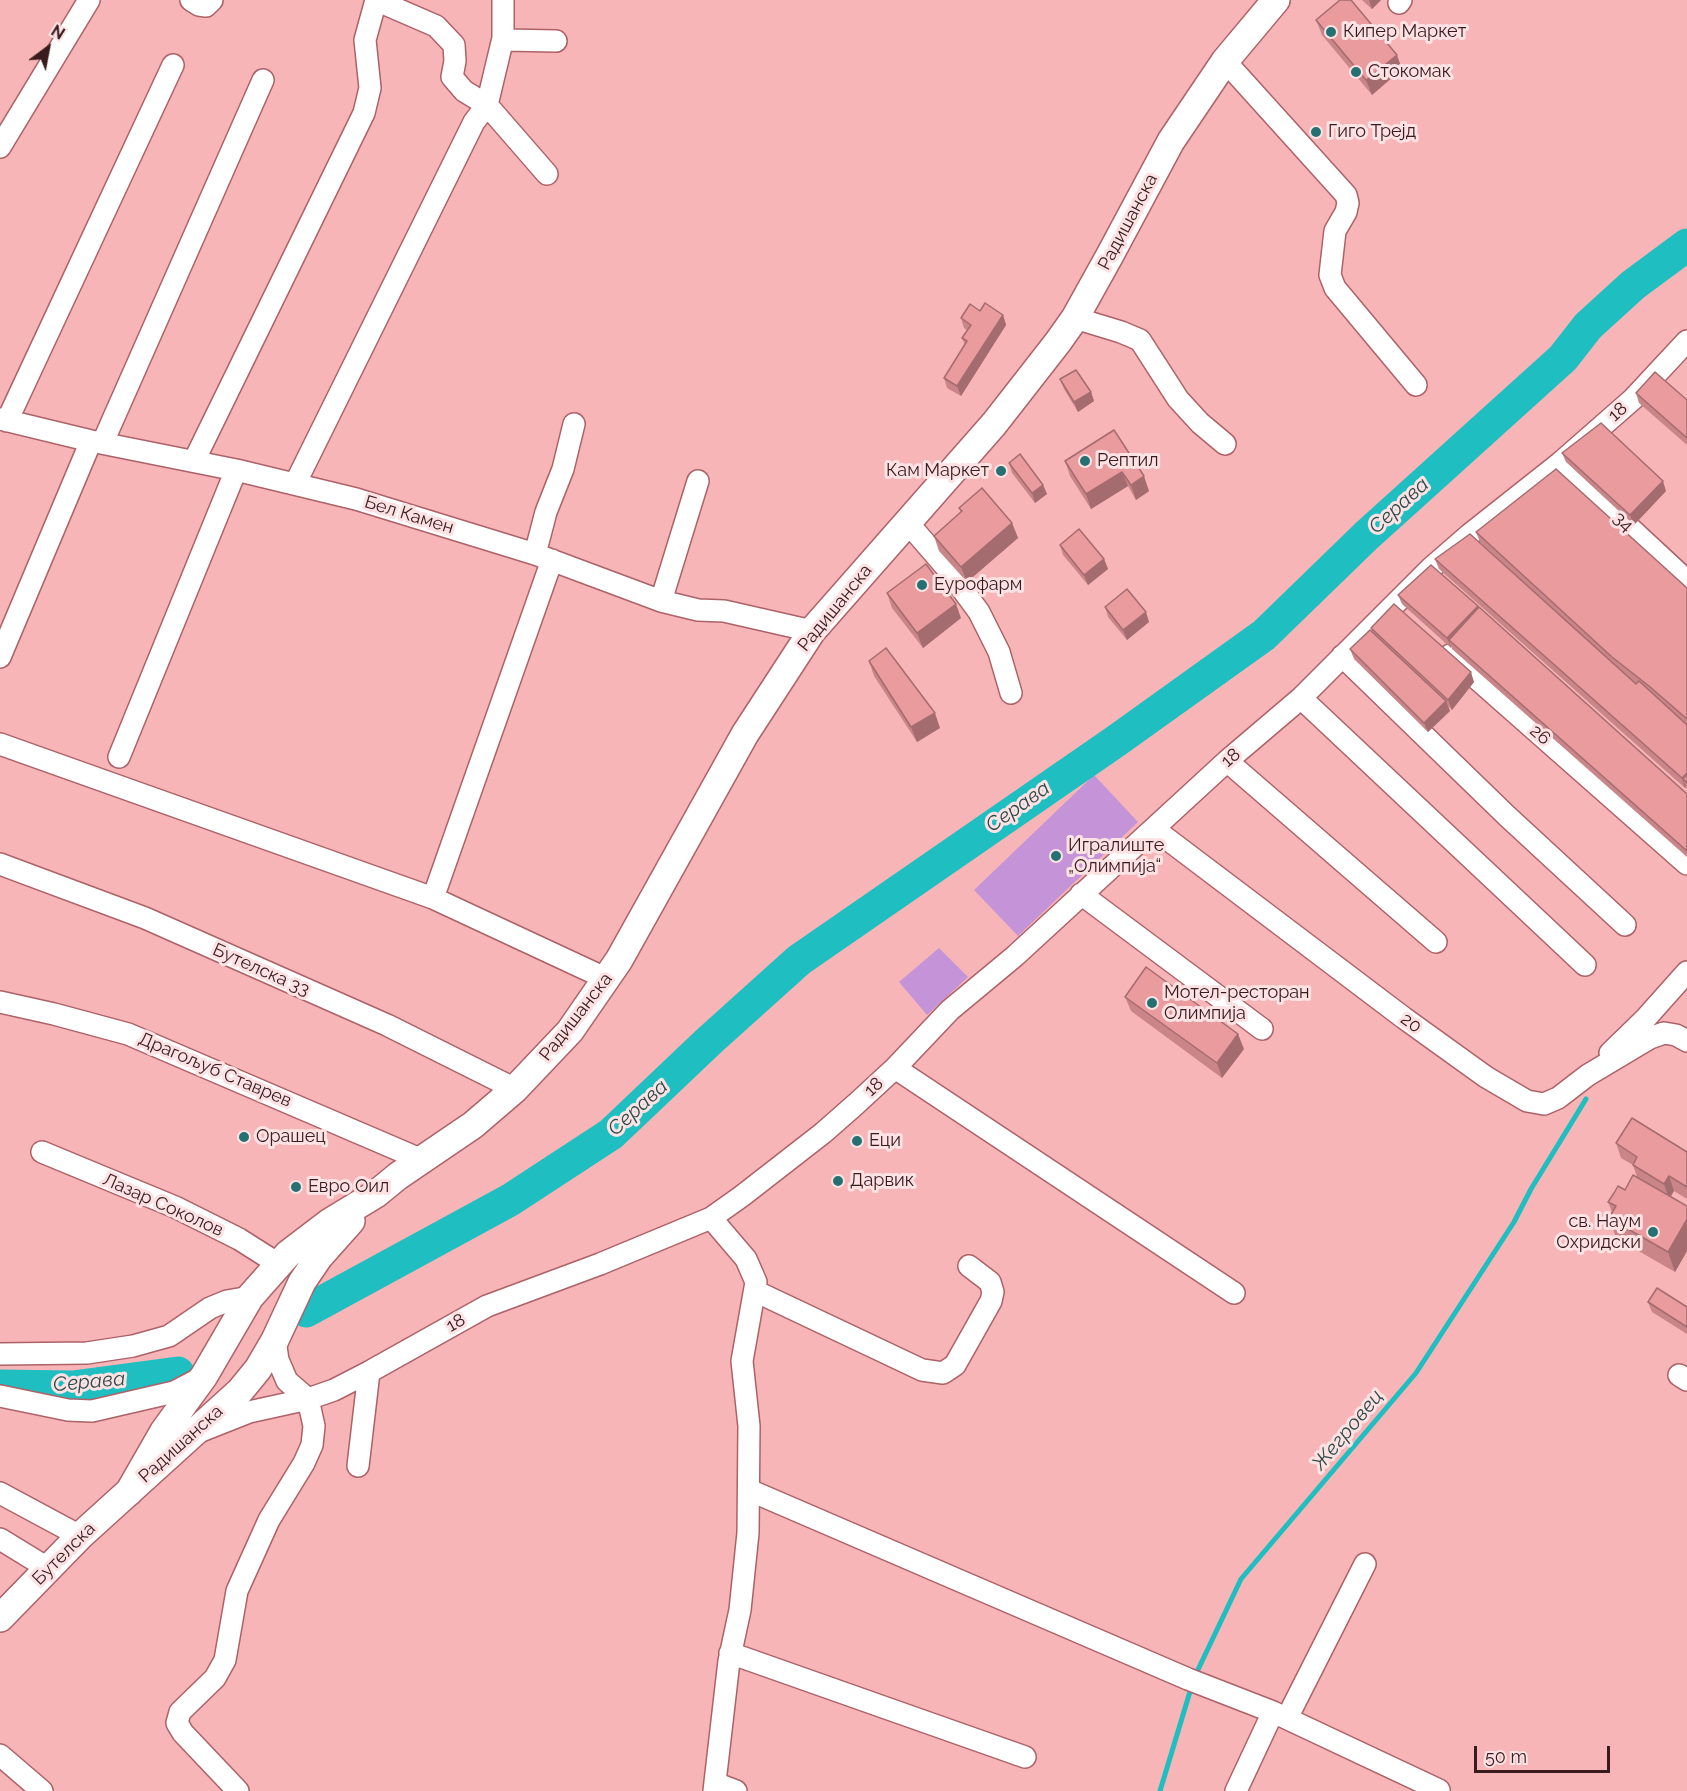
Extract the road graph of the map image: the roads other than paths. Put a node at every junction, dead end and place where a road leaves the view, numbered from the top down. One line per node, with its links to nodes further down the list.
1 (89, 0): 13 (street)
2 (191, 0): 3 (street)
3 (212, 0)
4 (377, 0): 12 (street); 22 (street)
5 (503, 0): 7 (street)
6 (1275, 1): 9 (street, Радишанска)
7 (503, 38): 8 (street); 12 (street)
8 (556, 41)
9 (1225, 60): 15 (street, Радишанска); 17 (street)
10 (173, 65): 18 (street)
11 (263, 80): 20 (street)
12 (487, 105): 14 (street); 26 (street)
13 (0, 147)
14 (547, 174)
15 (1075, 318): 21 (street); 27 (street, Радишанска)
16 (1687, 341): 23 (street, 18)
17 (1416, 385)
18 (3, 420): 20 (street, Бел Камен)
19 (574, 424): 30 (street)
20 (97, 441): 22 (street, Бел Камен); 40 (street)
21 (1225, 444)
22 (194, 461): 24 (street, Бел Камен)
23 (1560, 463): 28 (street, 18); 32 (street, 34)
24 (236, 470): 26 (street, Бел Камен); 44 (street)
25 (698, 481): 34 (street)
26 (295, 484): 30 (street, Бел Камен)
27 (908, 522): 37 (street, Радишанска); 41 (street)
28 (1469, 535): 29 (street); 31 (street, 18)
29 (1486, 550)
30 (543, 557): 34 (street, Бел Камен); 50 (street)
31 (1431, 568): 33 (street); 35 (street, 18)
32 (1687, 581)
33 (1449, 583)
34 (661, 601): 37 (street, Бел Камен)
35 (1394, 605): 36 (street); 39 (street, 18)
36 (1411, 620)
37 (813, 631): 55 (street, Радишанска)
38 (1436, 642): 48 (street, 26)
39 (1342, 656): 42 (street, 18); 51 (street)
40 (0, 657)
41 (1011, 693)
42 (1301, 698): 45 (street, 18); 53 (street)
43 (0, 744): 50 (street)
44 (119, 757)
45 (1227, 761): 46 (street, 18); 52 (street)
46 (1154, 829): 49 (street, 18); 60 (street, 20)
47 (0, 864): 61 (street, Бутелска 33)
48 (1687, 864)
49 (1081, 894): 57 (street); 59 (street, 18)
50 (433, 898): 55 (street)
51 (1625, 925)
52 (1436, 942)
53 (1585, 965)
54 (1687, 972): 60 (street)
55 (607, 979): 61 (street, Радишанска)
56 (0, 1002): 63 (street, Драгољуб Ставрев)
57 (1262, 1029)
58 (1687, 1041): 60 (street, 20)
59 (895, 1068): 65 (street, 18); 69 (street)
60 (1588, 1075)
61 (515, 1089): 63 (street, Радишанска)
62 (42, 1152): 67 (street, Лазар Соколов)
63 (422, 1160): 64 (street, Радишанска)
64 (376, 1194): 67 (street, Радишанска); 70 (street, Радишанска)
65 (711, 1218): 68 (street); 73 (street, 18)
66 (969, 1266): 68 (street)
67 (266, 1280): 70 (street); 72 (street); 74 (street, Радишанска)
68 (755, 1291): 80 (street)
69 (1234, 1293)
70 (291, 1307): 71 (street, Радишанска)
71 (275, 1340): 75 (street, Радишанска); 77 (street)
72 (0, 1354)
73 (369, 1372): 77 (street, 18); 79 (street)
74 (204, 1376): 75 (street); 76 (street); 81 (street, Радишанска)
75 (240, 1391): 77 (street); 78 (street, Радишанска)
76 (0, 1396)
77 (299, 1401): 78 (street, 18); 95 (street)
78 (192, 1434): 81 (street, Радишанска)
79 (358, 1466)
80 (749, 1490): 88 (street); 89 (street)
81 (129, 1492): 83 (street, Бутелска)
82 (0, 1493): 83 (street)
83 (80, 1536): 86 (street, Бутелска)
84 (0, 1539): 86 (street)
85 (1365, 1564): 89 (street)
86 (49, 1569): 87 (street, Бутелска)
87 (0, 1618)
88 (730, 1653): 91 (street); 92 (street)
89 (1280, 1715): 93 (street); 97 (street)
90 (0, 1755): 94 (street)
91 (1025, 1757)
92 (715, 1787): 96 (street)
93 (1439, 1790)
94 (42, 1791)
95 (238, 1791)
96 (736, 1791)
97 (1236, 1791)

